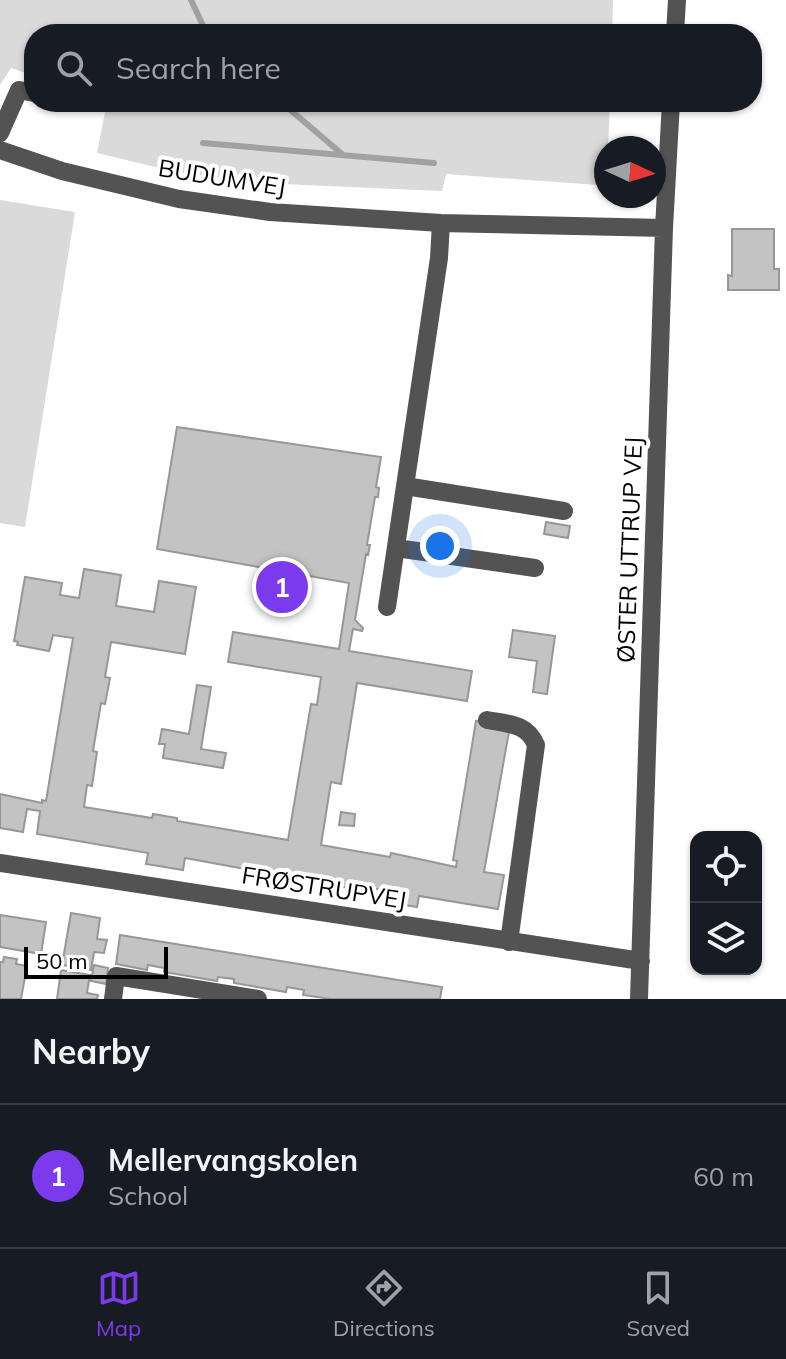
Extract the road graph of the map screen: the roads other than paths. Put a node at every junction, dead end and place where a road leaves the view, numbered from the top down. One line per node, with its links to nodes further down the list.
1 (677, 0): 2 (street)
2 (676, 24)
3 (24, 91): 5 (street)
4 (670, 112): 8 (street, ØSTER UTTRUP VEJ)
5 (0, 133)
6 (0, 150): 7 (street, BUDUMVEJ)
7 (441, 223): 8 (street, BUDUMVEJ); 9 (street)
8 (664, 228): 17 (street, ØSTER UTTRUP VEJ)
9 (405, 486): 10 (street); 11 (street)
10 (564, 511)
11 (396, 548): 12 (street); 13 (street)
12 (535, 568)
13 (387, 607)
14 (487, 720): 16 (street)
15 (0, 863): 16 (street, FRØSTRUPVEJ)
16 (509, 942): 17 (street, FRØSTRUPVEJ)
17 (641, 961): 20 (street, ØSTER UTTRUP VEJ)
18 (113, 999): 19 (street)
19 (258, 999)
20 (639, 999)

